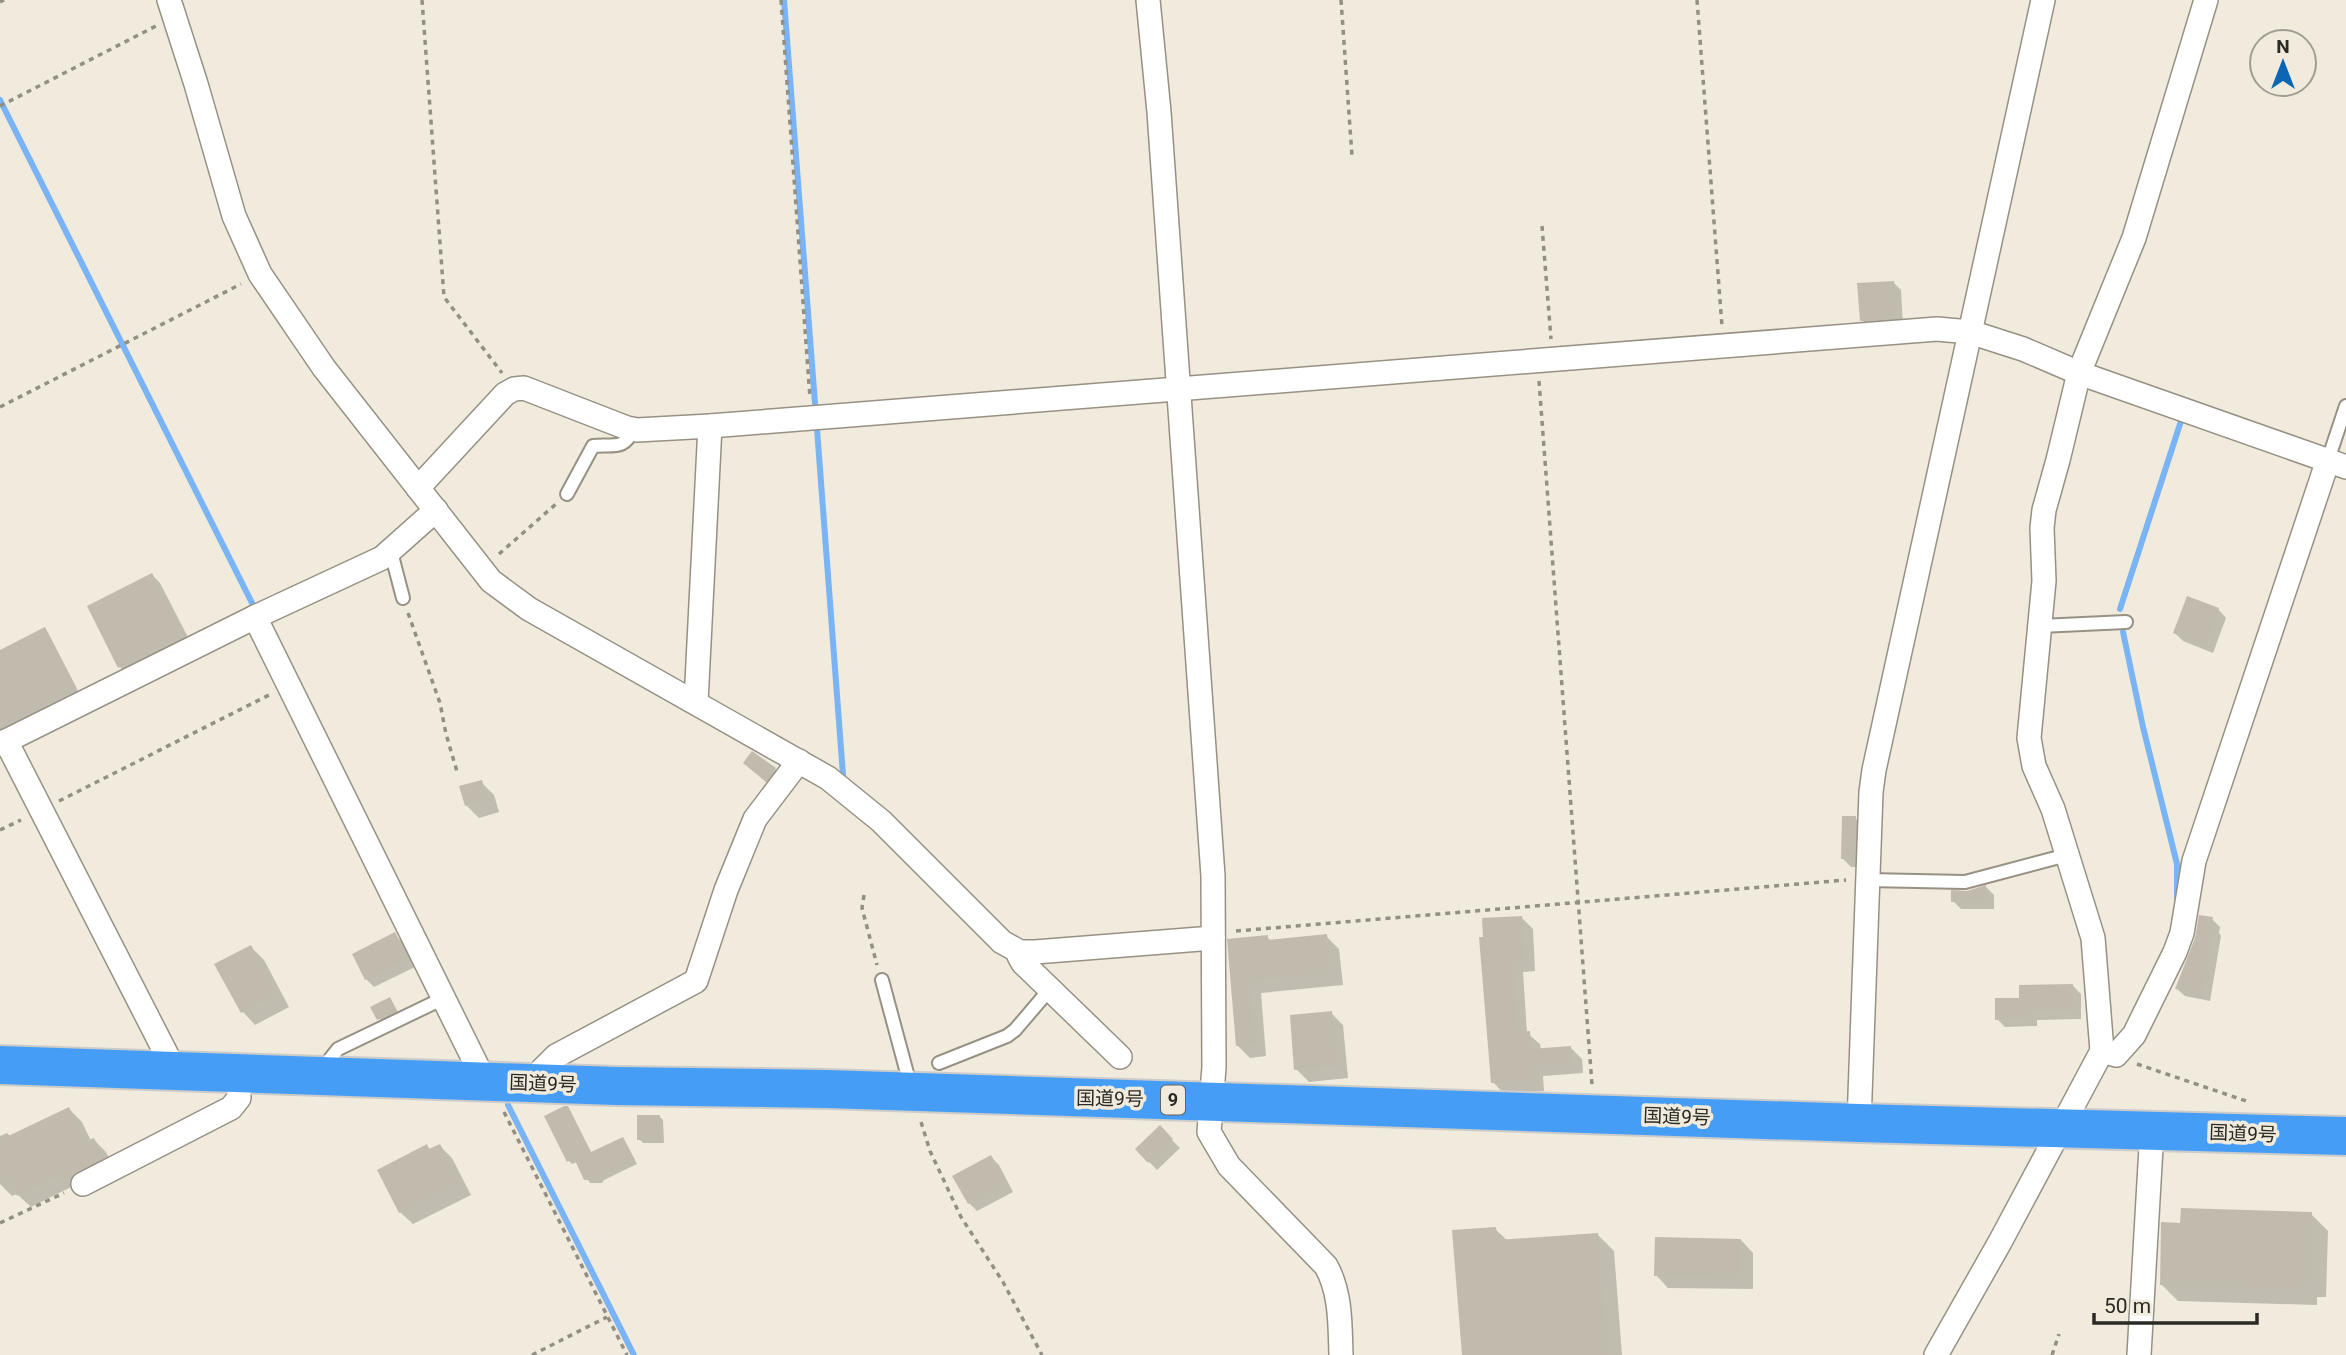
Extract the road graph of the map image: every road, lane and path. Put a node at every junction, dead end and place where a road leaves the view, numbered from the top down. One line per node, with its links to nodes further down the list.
1 (422, 0): 17 (path)
2 (781, 0): 21 (path)
3 (1148, 0): 18 (street)
4 (1341, 0): 10 (path)
5 (1698, 0): 14 (path)
6 (2043, 0): 13 (street)
7 (2206, 0): 16 (street)
8 (171, 9): 9 (path); 12 (street)
9 (0, 106)
10 (1352, 156)
11 (1542, 226): 15 (path)
12 (260, 274): 20 (path); 25 (street)
13 (1970, 332): 14 (street); 16 (street); 42 (street)
14 (1723, 346): 15 (street)
15 (1545, 360): 18 (street); 44 (path)
16 (2079, 373): 24 (street); 33 (street)
17 (514, 389): 23 (street); 25 (street)
18 (1178, 390): 21 (street); 45 (street)
19 (2346, 405): 24 (lane)
20 (0, 407)
21 (811, 418): 22 (street)
22 (710, 426): 23 (street); 35 (street)
23 (633, 429): 26 (lane)
24 (2337, 463): 50 (street)
25 (418, 488): 27 (street)
26 (567, 494): 29 (path)
27 (436, 510): 28 (street); 29 (street)
28 (391, 552): 30 (lane); 31 (street)
29 (482, 569): 35 (street)
30 (402, 597): 38 (path)
31 (255, 617): 34 (street); 36 (street)
32 (2126, 622): 33 (lane)
33 (2040, 626): 41 (street)
34 (289, 686): 39 (path); 49 (street)
35 (696, 702): 37 (street)
36 (3, 742): 39 (street)
37 (799, 761): 46 (street); 58 (street)
38 (458, 775)
39 (41, 810): 40 (path); 54 (street)
40 (0, 830)
41 (2067, 855): 42 (lane); 50 (street)
42 (1868, 880): 44 (path); 63 (street)
43 (864, 895): 47 (path)
44 (1578, 903): 45 (path); 59 (path)
45 (1213, 935): 46 (street); 61 (street)
46 (1020, 952): 48 (street)
47 (882, 980): 60 (lane)
48 (1050, 989): 51 (street); 52 (lane)
49 (444, 998): 56 (lane); 57 (street)
50 (2109, 1053): 62 (path); 64 (street)
51 (1119, 1057)
52 (939, 1063)
53 (0, 1065): 54 (highway, 国道9号 / 9)
54 (175, 1071): 55 (highway, 国道9号 / 9)
55 (239, 1072): 56 (highway, 国道9号 / 9); 67 (street)
56 (327, 1075): 57 (highway, 国道9号 / 9)
57 (484, 1080): 58 (highway, 国道9号 / 9); 69 (path)
58 (540, 1083): 60 (highway, 国道9号 / 9)
59 (1592, 1083)
60 (912, 1092): 61 (highway, 国道9号 / 9); 73 (path)
61 (1210, 1101): 63 (highway, 国道9号 / 9); 74 (street)
62 (2258, 1105)
63 (1860, 1123): 64 (highway, 国道9号 / 9)
64 (2061, 1128): 65 (highway, 国道9号 / 9); 75 (street)
65 (2152, 1130): 66 (highway, 国道9号 / 9); 77 (street)
66 (2346, 1136)
67 (83, 1184): 68 (path)
68 (0, 1223)
69 (607, 1317): 71 (path); 72 (path)
70 (2059, 1334): 76 (path)
71 (532, 1355)
72 (627, 1355)
73 (1042, 1355)
74 (1341, 1355)
75 (1936, 1355)
76 (2052, 1355)
77 (2140, 1355)

